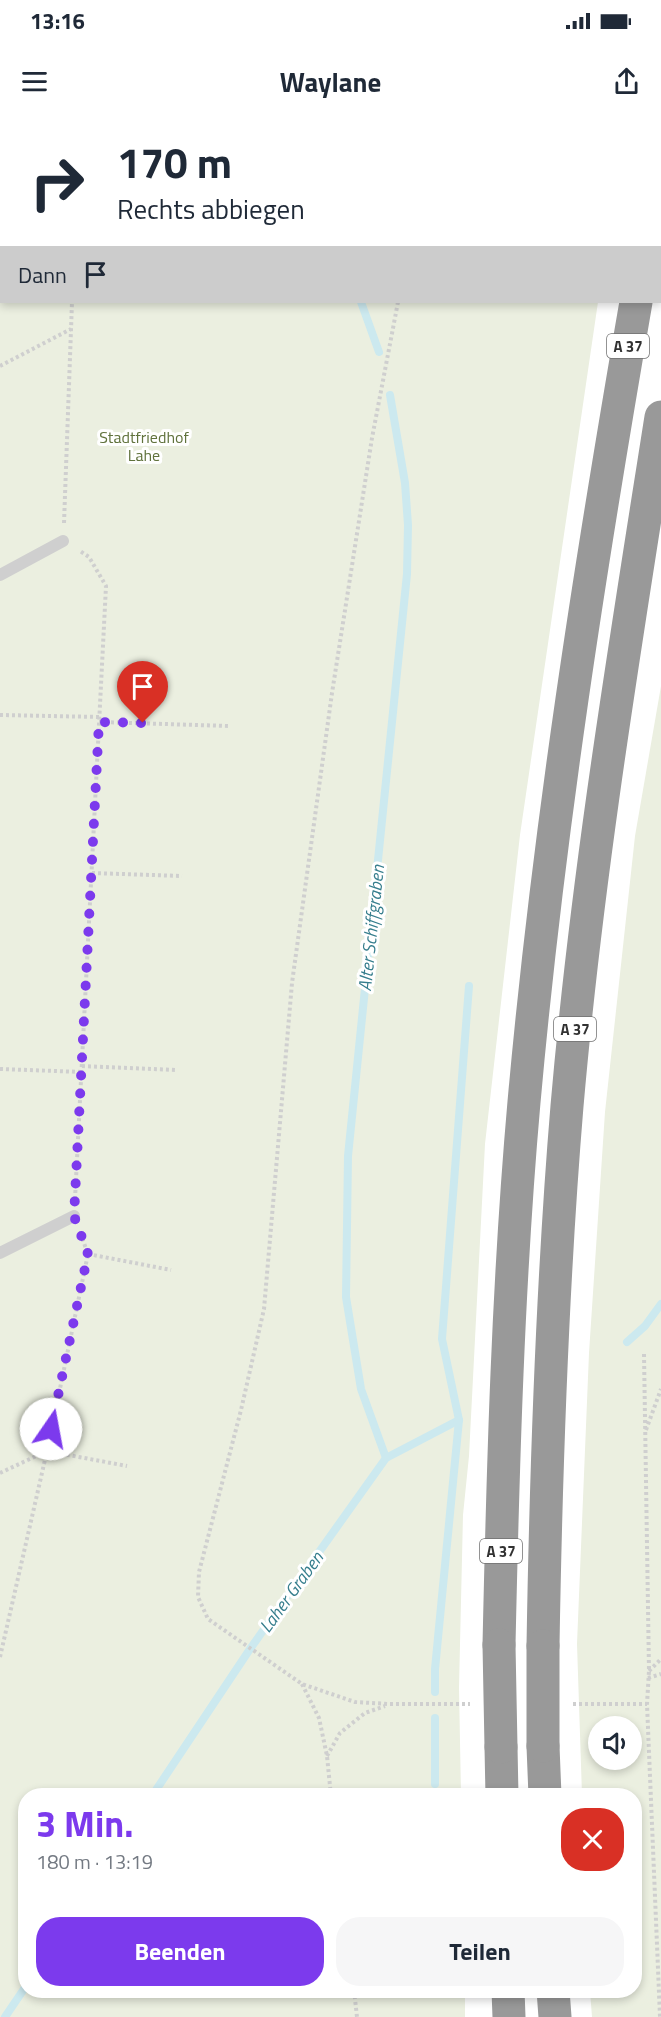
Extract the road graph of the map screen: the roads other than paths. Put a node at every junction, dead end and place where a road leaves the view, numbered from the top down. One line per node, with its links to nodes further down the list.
1 (636, 303): 7 (highway, A 37, bridge)
2 (661, 417): 8 (highway, A 37, bridge)
3 (63, 541): 4 (lane)
4 (0, 575)
5 (74, 1216): 6 (lane)
6 (0, 1253)
7 (502, 1788)
8 (545, 1788)
9 (508, 1998): 11 (highway)
10 (554, 1998): 12 (highway)
11 (509, 2017)
12 (555, 2017)

